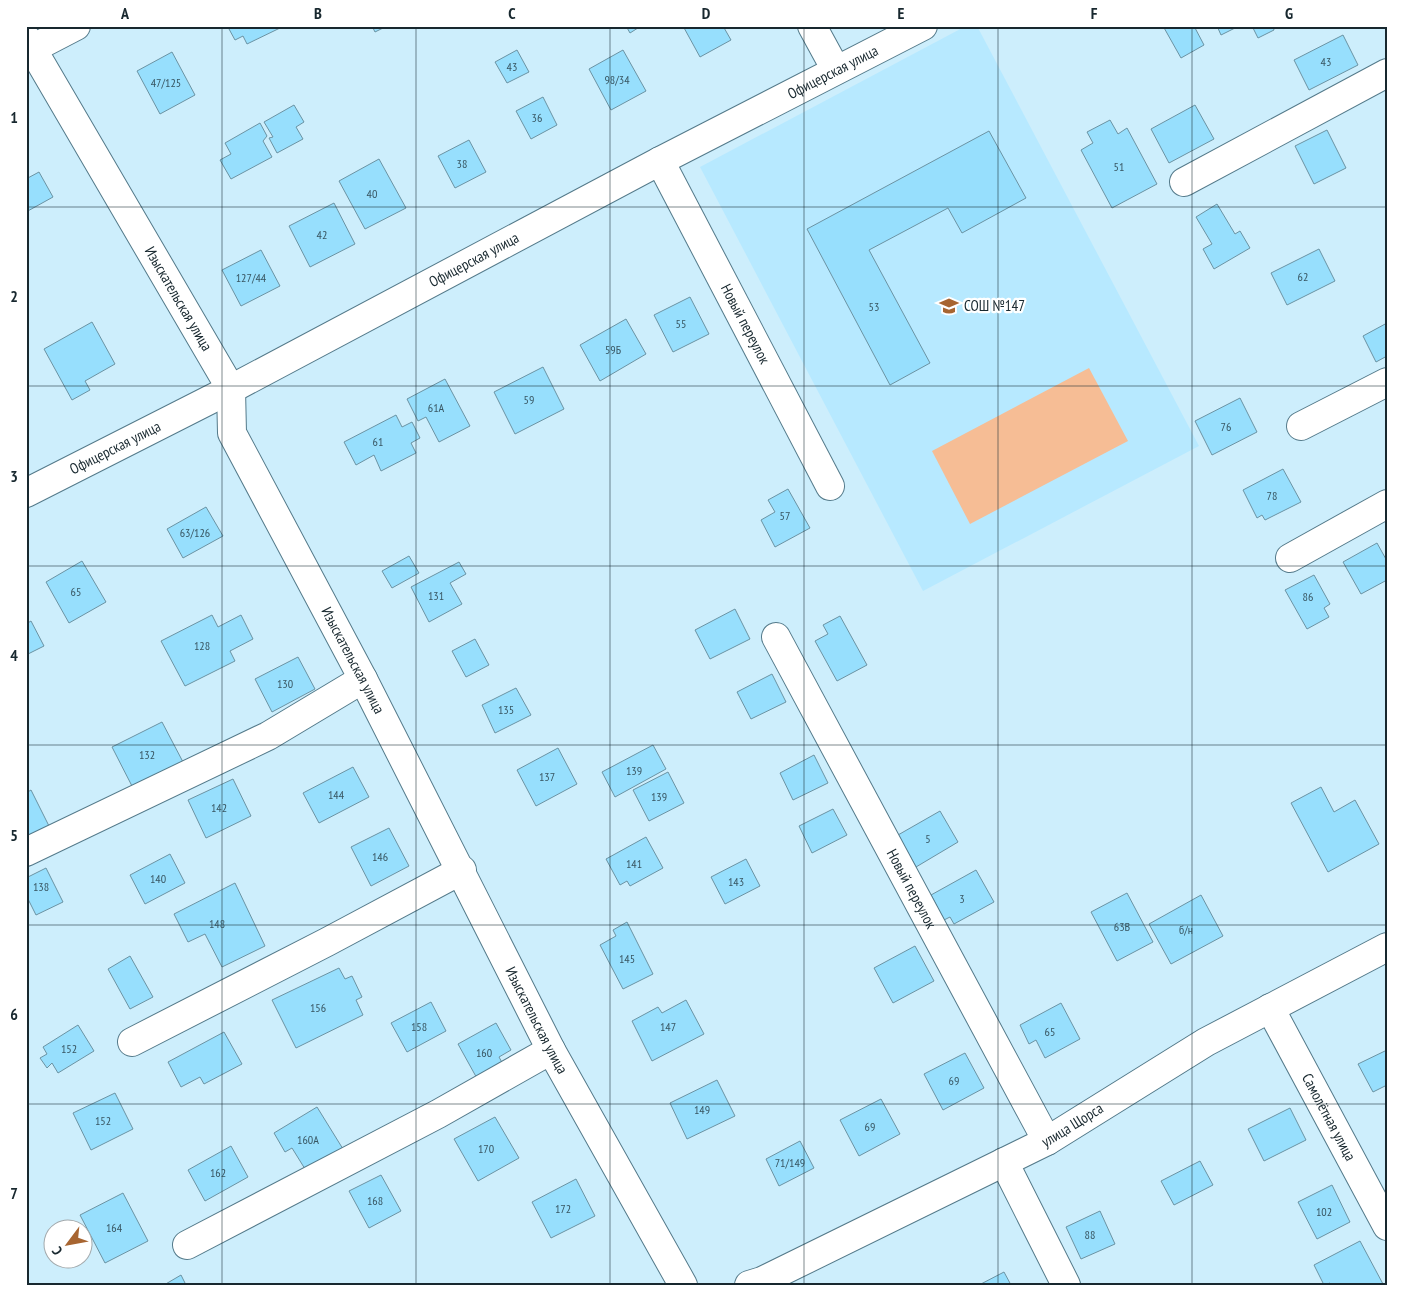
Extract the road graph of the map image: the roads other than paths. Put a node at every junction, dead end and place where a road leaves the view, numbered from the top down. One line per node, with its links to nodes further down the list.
1 (76, 26): 4 (street)
2 (812, 26): 5 (street)
3 (922, 26): 5 (street, Офицерская улица)
4 (28, 46): 10 (street, Изыскательская улица)
5 (836, 70): 7 (street, Офицерская улица)
6 (1387, 73): 8 (street)
7 (660, 162): 10 (street, Офицерская улица); 12 (street, Новый переулок)
8 (1184, 182)
9 (1387, 382): 11 (street)
10 (231, 389): 13 (street, Офицерская улица); 17 (street, Изыскательская улица)
11 (1301, 426)
12 (830, 486)
13 (26, 493)
14 (1387, 504): 15 (street)
15 (1290, 558)
16 (776, 637): 24 (street, Новый переулок)
17 (364, 679): 18 (street); 19 (street, Изыскательская улица)
18 (26, 852)
19 (462, 870): 22 (street); 23 (street, Изыскательская улица)
20 (1387, 948): 21 (street, улица Щорса)
21 (1270, 1008): 24 (street, улица Щорса); 26 (street, Самолётная улица)
22 (132, 1042)
23 (551, 1050): 27 (street); 28 (street, Изыскательская улица)
24 (1048, 1141): 25 (street, улица Щорса)
25 (1004, 1162): 29 (street, улица Щорса); 30 (street)
26 (1387, 1226)
27 (188, 1245)
28 (683, 1285)
29 (749, 1285)
30 (1066, 1285)

